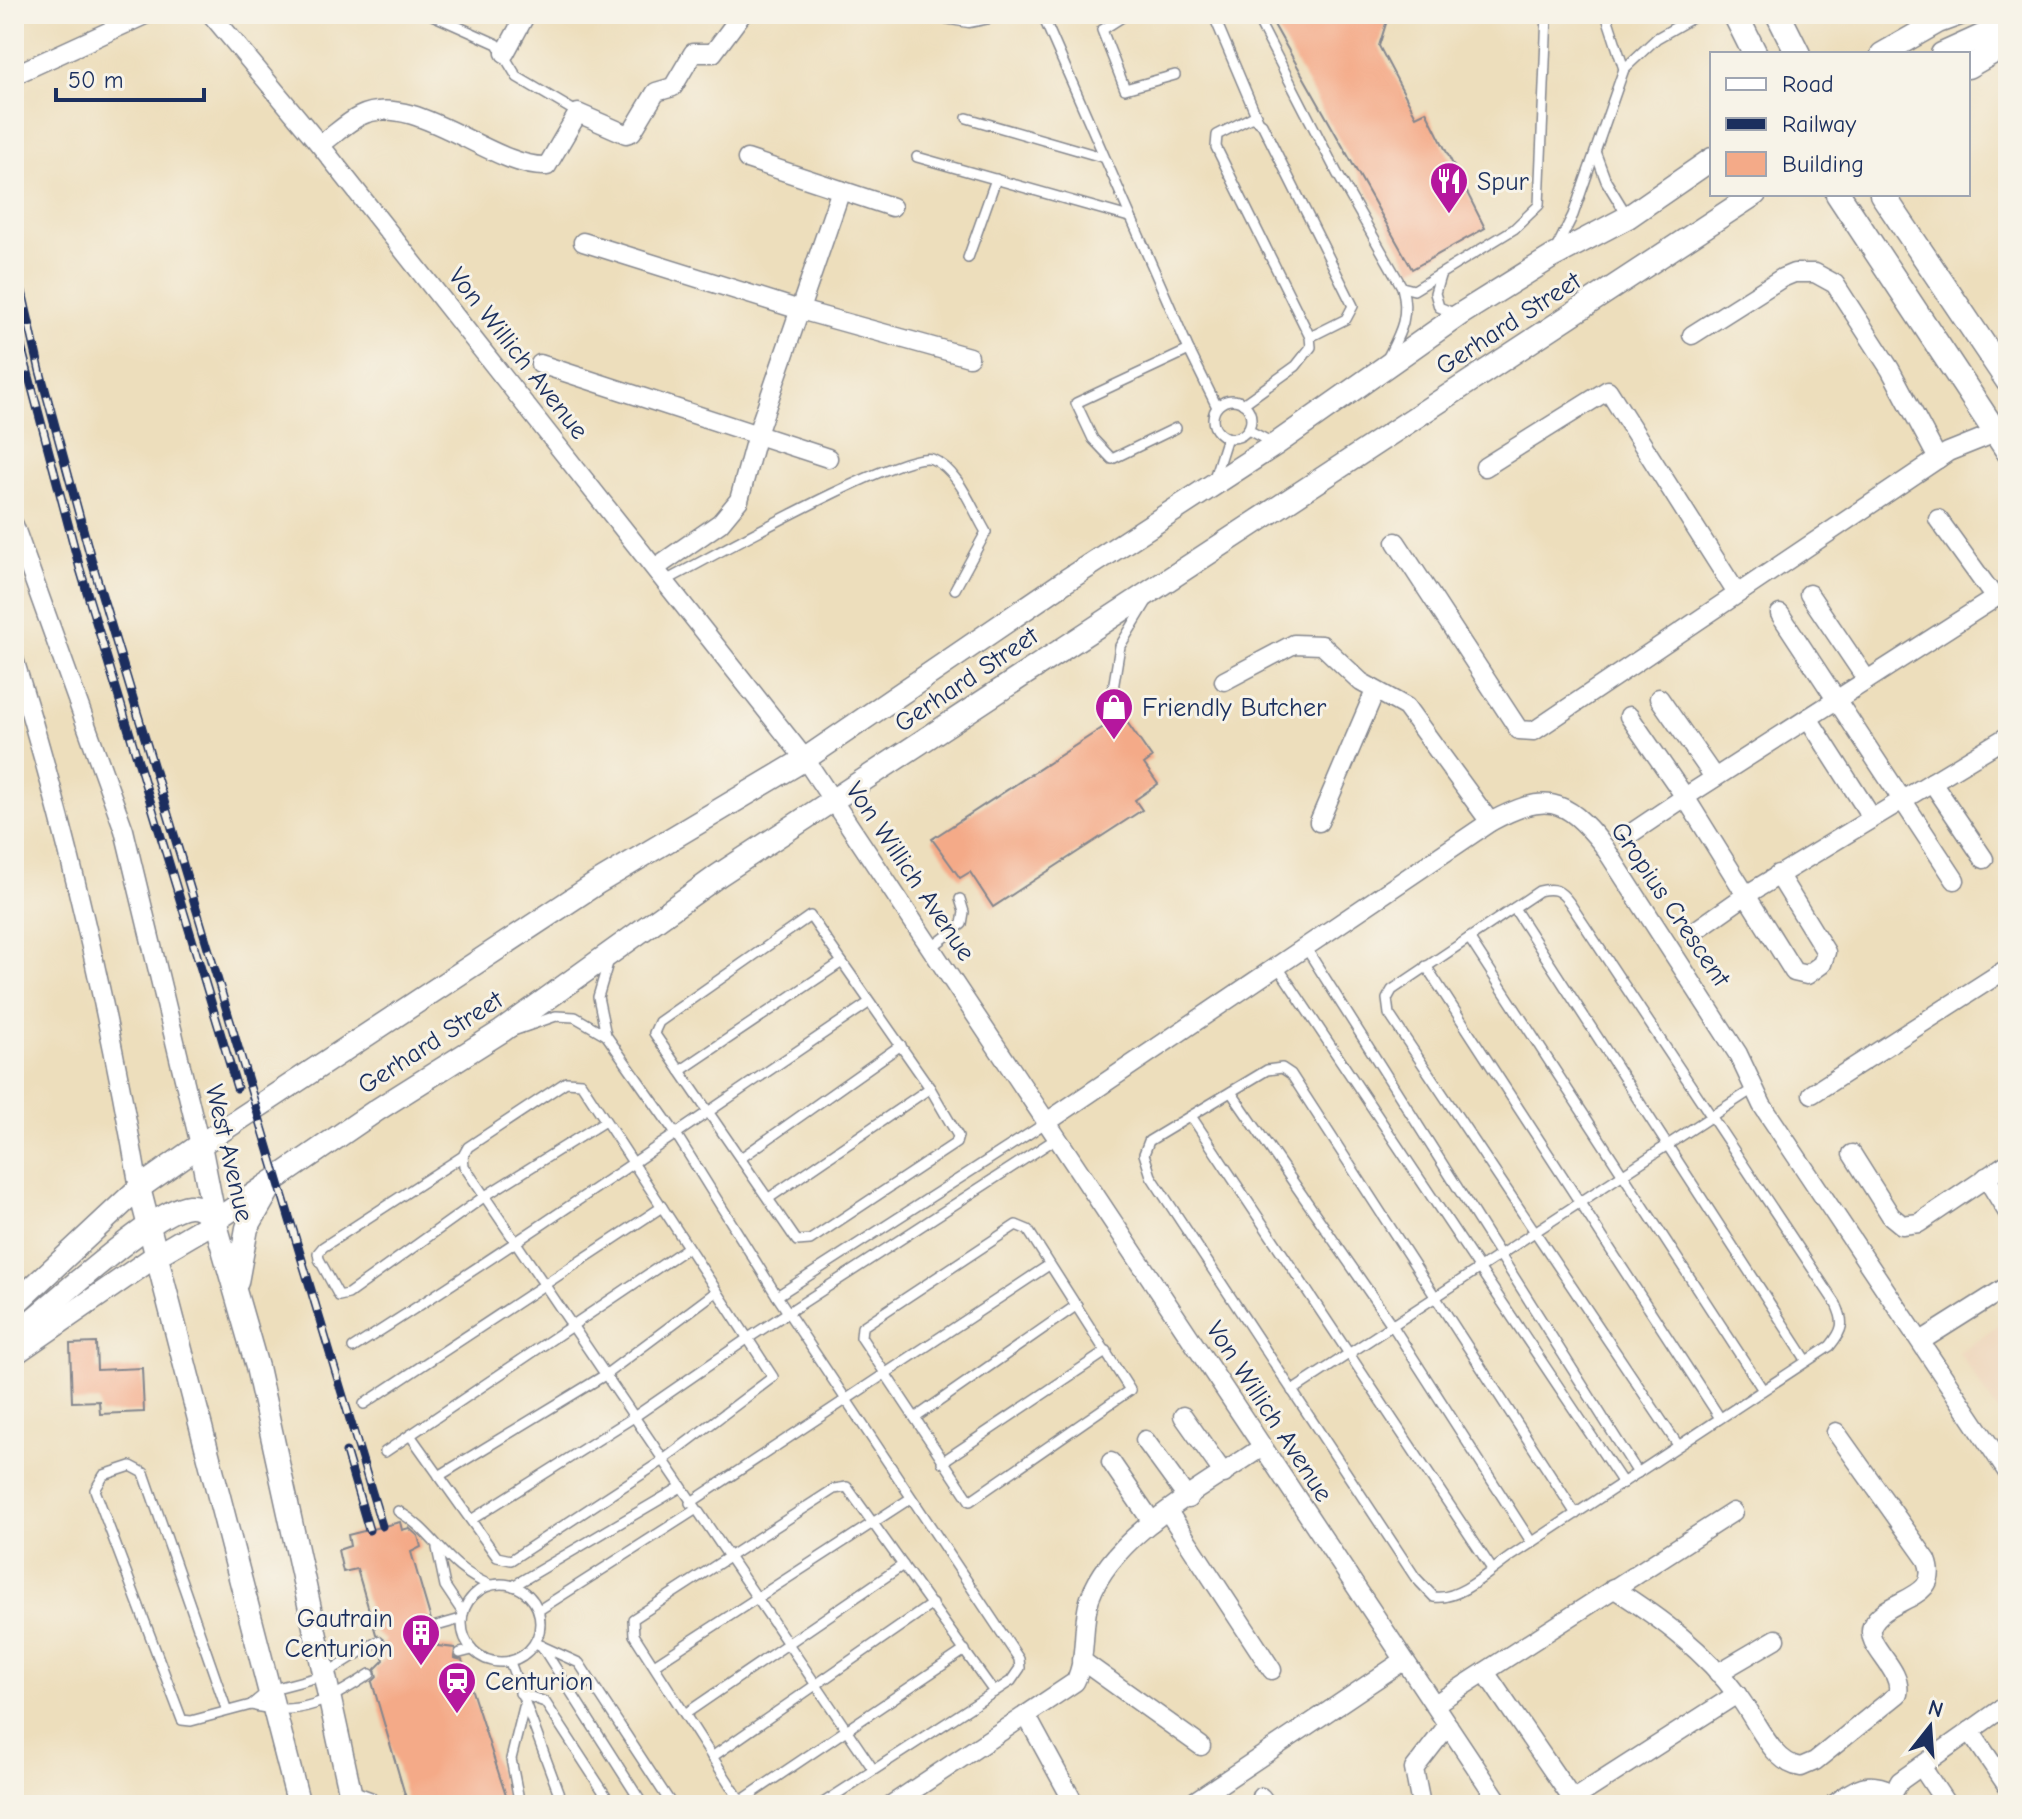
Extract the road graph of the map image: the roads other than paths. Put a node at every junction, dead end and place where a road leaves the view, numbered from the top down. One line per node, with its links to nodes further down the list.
1 (147, 14): 27 (street)
2 (211, 14): 32 (street, Von Willich Avenue)
3 (430, 14): 24 (lane)
4 (526, 14): 24 (street)
5 (742, 14): 29 (street)
6 (945, 14): 7 (street)
7 (989, 14)
8 (1042, 14): 35 (lane)
9 (1127, 14): 28 (lane)
10 (1213, 14): 31 (lane)
11 (1255, 14): 50 (lane)
12 (1547, 14): 49 (lane)
13 (1606, 14): 26 (lane)
14 (1699, 14): 26 (lane)
15 (1735, 14): 20 (main road)
16 (1778, 14): 21 (main road)
17 (1960, 14): 22 (street)
18 (2008, 24): 23 (street)
19 (2008, 44): 25 (street)
20 (1754, 52)
21 (1797, 52)
22 (1886, 52)
23 (1946, 52)
24 (505, 53): 29 (lane)
25 (1970, 66)
26 (1624, 69): 33 (lane)
27 (14, 75)
28 (1175, 75)
29 (578, 113): 32 (street)
30 (967, 118): 35 (lane)
31 (1258, 120): 54 (lane); 54 (lane)
32 (320, 145): 75 (street, Von Willich Avenue)
33 (1596, 154): 45 (lane); 47 (lane)
34 (917, 157): 38 (lane)
35 (1102, 157): 44 (lane)
36 (747, 159): 39 (street)
37 (1710, 160): 45 (street, Gerhard Street)
38 (996, 179): 44 (lane); 48 (lane)
39 (841, 190): 43 (street); 51 (street)
40 (1752, 196): 77 (street, Gerhard Street)
41 (1839, 196): 66 (main road)
42 (1883, 196): 59 (main road)
43 (892, 207)
44 (1129, 217): 55 (lane)
45 (1628, 217): 47 (street, Gerhard Street)
46 (583, 242): 51 (street)
47 (1552, 257): 52 (street, Gerhard Street)
48 (968, 258)
49 (1440, 276): 50 (lane); 52 (lane)
50 (1402, 287): 58 (lane)
51 (800, 310): 56 (street); 64 (street)
52 (1459, 315): 58 (street, Gerhard Street)
53 (1692, 335): 69 (street)
54 (1310, 337): 60 (lane)
55 (1189, 350): 61 (lane); 62 (lane)
56 (969, 357)
57 (540, 364): 64 (street)
58 (1381, 369): 67 (street, Gerhard Street)
59 (2008, 381)
60 (1243, 404): 61 (lane); 63 (lane)
61 (1217, 407): 65 (lane)
62 (1176, 428)
63 (1248, 430): 65 (lane); 67 (lane)
64 (757, 434): 68 (street); 75 (street)
65 (1227, 437): 71 (lane)
66 (2004, 438): 69 (street)
67 (1276, 444): 71 (street, Gerhard Street)
68 (828, 458)
69 (1938, 459): 78 (street)
70 (1485, 467): 78 (street)
71 (1210, 489): 92 (street, Gerhard Street)
72 (1938, 519): 80 (street)
73 (14, 525): 133 (street, West Avenue)
74 (1396, 542): 78 (street)
75 (660, 574): 76 (lane); 92 (street, Von Willich Avenue)
76 (955, 589)
77 (1155, 590): 86 (lane); 97 (street, Gerhard Street)
78 (1736, 592)
79 (1809, 594): 83 (street)
80 (2002, 600): 83 (street)
81 (1780, 614): 88 (street)
82 (14, 659): 142 (street)
83 (1867, 680): 88 (street)
84 (1224, 681): 85 (street)
85 (1375, 691): 99 (street); 100 (street)
86 (1108, 696)
87 (1659, 698): 93 (street)
88 (1837, 699): 90 (street); 96 (street)
89 (1629, 716): 95 (street)
90 (1808, 718): 93 (street); 98 (street)
91 (2008, 736): 94 (street)
92 (805, 759): 97 (street, Von Willich Avenue); 133 (street, Gerhard Street)
93 (1714, 777): 95 (street)
94 (1932, 782): 96 (street); 102 (street)
95 (1685, 797): 101 (street); 105 (street)
96 (1903, 799): 98 (street); 104 (street)
97 (833, 802): 110 (street, Von Willich Avenue); 112 (street, Gerhard Street)
98 (1872, 818): 103 (street)
99 (1319, 822)
100 (1490, 822): 111 (street, Gropius Crescent); 123 (street, Gropius Crescent)
101 (1627, 836)
102 (1984, 859)
103 (1778, 874): 105 (street); 105 (street)
104 (1955, 880)
105 (1746, 895): 108 (street)
106 (960, 899): 110 (lane)
107 (1514, 908): 109 (lane); 127 (lane); 132 (lane)
108 (1692, 933)
109 (1469, 938): 114 (lane); 140 (lane)
110 (931, 948): 130 (street, Von Willich Avenue)
111 (1306, 948): 115 (street, Gropius Crescent); 153 (lane)
112 (613, 954): 118 (street, Gerhard Street); 119 (lane)
113 (842, 962): 117 (lane); 121 (lane); 121 (lane)
114 (1426, 966): 145 (lane); 150 (lane)
115 (1278, 967): 130 (street, Gropius Crescent); 156 (lane)
116 (2008, 968): 125 (street)
117 (870, 1002): 120 (lane); 126 (lane)
118 (502, 1031): 119 (lane); 139 (street, Gerhard Street)
119 (606, 1035): 131 (lane)
120 (901, 1045): 122 (lane); 136 (lane)
121 (680, 1071): 126 (lane)
122 (930, 1088): 144 (lane); 144 (lane)
123 (1753, 1089): 127 (lane); 170 (street, Gropius Crescent)
124 (1231, 1092): 128 (lane); 162 (lane); 167 (lane)
125 (1812, 1094)
126 (707, 1112): 131 (lane); 136 (lane)
127 (1712, 1114): 132 (lane); 175 (lane)
128 (1191, 1116): 173 (lane); 179 (lane)
129 (605, 1121): 135 (lane); 137 (lane); 143 (lane)
130 (1052, 1130): 161 (lane); 165 (lane); 190 (street, Von Willich Avenue)
131 (676, 1134): 137 (lane); 161 (lane)
132 (1667, 1143): 140 (lane); 175 (lane)
133 (200, 1145): 142 (street, Gerhard Street); 148 (street, West Avenue)
134 (1852, 1154): 141 (street)
135 (463, 1156): 143 (lane); 143 (lane)
136 (741, 1158): 144 (lane)
137 (632, 1163): 146 (lane); 151 (lane)
138 (2008, 1163): 141 (street)
139 (281, 1174): 148 (street, Gerhard Street); 159 (street)
140 (1620, 1174): 145 (lane); 178 (lane)
141 (1986, 1177): 147 (street)
142 (139, 1188): 149 (street); 163 (street, Gerhard Street)
143 (485, 1196): 151 (lane)
144 (769, 1198)
145 (1579, 1201): 150 (lane); 185 (lane)
146 (662, 1207): 152 (lane); 157 (lane)
147 (2008, 1213)
148 (215, 1221): 149 (street); 154 (street, Gerhard Street); 159 (street, West Avenue)
149 (148, 1227): 154 (street); 168 (street)
150 (1536, 1229): 153 (lane); 189 (lane)
151 (518, 1243): 157 (lane); 171 (lane)
152 (687, 1248): 160 (lane); 166 (lane)
153 (1499, 1253): 156 (lane); 195 (lane)
154 (157, 1255): 174 (street, Gerhard Street); 243 (street)
155 (1049, 1265): 164 (lane); 176 (lane); 176 (lane)
156 (1479, 1266): 162 (lane); 199 (lane)
157 (546, 1285): 166 (lane); 181 (lane)
158 (2008, 1286): 170 (street)
159 (236, 1288): 238 (street, West Avenue)
160 (717, 1291): 169 (lane); 177 (lane)
161 (777, 1296): 165 (lane)
162 (1434, 1297): 167 (lane); 206 (lane)
163 (14, 1305)
164 (1077, 1305): 172 (lane); 184 (lane)
165 (788, 1312): 169 (lane); 180 (lane)
166 (573, 1325): 177 (lane); 187 (lane)
167 (1392, 1325): 173 (lane); 210 (lane)
168 (14, 1329)
169 (747, 1339): 183 (lane); 192 (lane)
170 (1921, 1341): 196 (street, Gropius Crescent)
171 (353, 1348)
172 (1107, 1351): 193 (lane); 193 (lane)
173 (1349, 1353): 179 (lane); 214 (lane)
174 (14, 1354)
175 (1807, 1361): 178 (lane)
176 (886, 1372): 180 (lane); 184 (lane)
177 (605, 1375): 183 (lane); 198 (lane)
178 (1763, 1390): 185 (lane)
179 (1292, 1391): 214 (lane)
180 (845, 1399): 201 (lane); 203 (lane)
181 (364, 1404)
182 (1183, 1416): 197 (street)
183 (634, 1417): 192 (lane); 208 (lane)
184 (915, 1418): 193 (lane)
185 (1720, 1418): 189 (lane)
186 (1836, 1432): 242 (street)
187 (410, 1435): 191 (lane); 198 (lane)
188 (1145, 1440): 202 (street)
189 (1678, 1445): 195 (lane)
190 (1262, 1447): 197 (street); 231 (street, Von Willich Avenue)
191 (385, 1452)
192 (662, 1461): 200 (lane); 208 (lane)
193 (942, 1462)
194 (1111, 1462): 207 (street)
195 (1638, 1473): 199 (lane)
196 (2008, 1473)
197 (1224, 1474): 202 (street)
198 (439, 1476): 208 (lane)
199 (1623, 1483): 206 (lane)
200 (681, 1487): 203 (lane); 216 (lane)
201 (911, 1498): 209 (lane); 240 (lane)
202 (1188, 1499): 207 (street)
203 (693, 1506): 212 (lane); 220 (lane)
204 (398, 1511): 211 (lane)
205 (1733, 1512): 217 (street)
206 (1576, 1514): 210 (lane)
207 (1160, 1517): 230 (street); 234 (street)
208 (471, 1520)
209 (874, 1524): 212 (lane); 213 (lane); 218 (lane)
210 (1532, 1543): 214 (lane)
211 (437, 1548): 215 (lane); 221 (lane)
212 (727, 1556): 218 (lane); 233 (lane)
213 (903, 1565): 219 (lane); 226 (lane)
214 (1492, 1569)
215 (490, 1585): 216 (lane); 221 (lane)
216 (513, 1586): 220 (lane)
217 (1613, 1588): 235 (street); 236 (street)
218 (757, 1600): 226 (lane); 233 (lane)
219 (932, 1604): 228 (lane); 239 (lane)
220 (539, 1610): 225 (lane)
221 (462, 1616): 222 (lane); 227 (lane)
222 (433, 1627)
223 (1776, 1639): 236 (street)
224 (378, 1641): 238 (lane)
225 (538, 1644): 232 (lane); 268 (lane); 269 (lane)
226 (787, 1644): 239 (lane); 250 (lane)
227 (472, 1650): 229 (lane); 232 (lane)
228 (965, 1650): 240 (lane); 253 (lane)
229 (460, 1653)
230 (1081, 1660): 251 (street); 255 (street)
231 (1403, 1661): 245 (street, Von Willich Avenue); 273 (street)
232 (510, 1662): 241 (lane)
233 (654, 1665): 250 (lane)
234 (1272, 1670)
235 (1485, 1672): 242 (street); 245 (street)
236 (1718, 1673): 242 (street)
237 (370, 1674): 244 (lane)
238 (322, 1676): 243 (lane); 244 (street, West Avenue)
239 (816, 1685): 253 (lane); 256 (lane)
240 (994, 1692): 258 (lane)
241 (520, 1693): 248 (lane); 267 (lane)
242 (1737, 1694)
243 (271, 1700): 244 (lane); 247 (lane); 247 (lane); 263 (street)
244 (329, 1702): 260 (street, West Avenue)
245 (1435, 1704): 252 (street, Von Willich Avenue)
246 (2008, 1704): 254 (street)
247 (251, 1705): 249 (lane)
248 (524, 1707): 265 (lane); 266 (lane)
249 (227, 1711): 249 (lane)
250 (685, 1714): 256 (lane)
251 (1026, 1715): 271 (street); 272 (street)
252 (1448, 1725): 274 (street); 275 (street, Von Willich Avenue)
253 (847, 1731): 258 (lane); 262 (lane)
254 (1970, 1731): 257 (street); 259 (street)
255 (1201, 1746)
256 (712, 1757): 262 (lane)
257 (1921, 1766): 261 (street); 277 (street)
258 (873, 1769): 270 (lane)
259 (2008, 1787)
260 (351, 1797): 264 (lane)
261 (1888, 1798): 276 (street)
262 (742, 1803)
263 (299, 1805)
264 (377, 1805)
265 (520, 1805)
266 (563, 1805)
267 (612, 1805)
268 (643, 1805)
269 (672, 1805)
270 (820, 1805)
271 (891, 1805)
272 (1075, 1805)
273 (1189, 1805)
274 (1421, 1805)
275 (1501, 1805)
276 (1833, 1805)
277 (1947, 1805)

